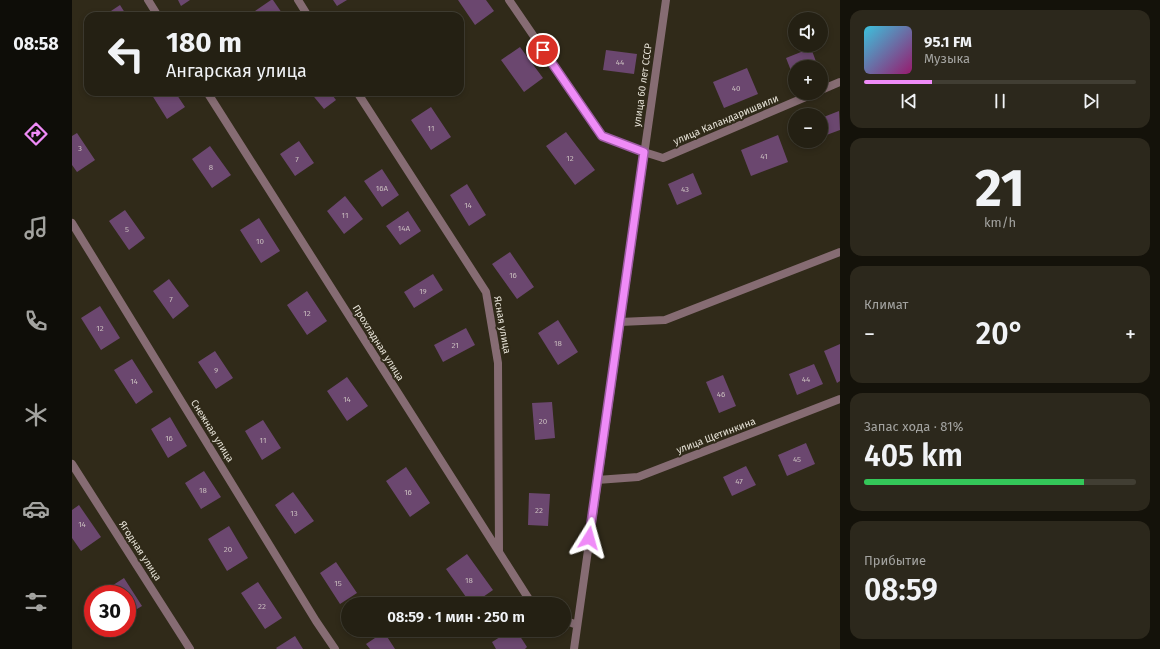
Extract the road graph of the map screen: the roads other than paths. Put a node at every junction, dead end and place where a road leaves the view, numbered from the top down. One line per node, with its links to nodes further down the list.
1 (148, 0): 5 (street)
2 (298, 0): 6 (street)
3 (509, 0): 12 (street, улица Каландаришвили)
4 (666, 0): 12 (street, улица 60 лет СССР)
5 (156, 12)
6 (306, 12)
7 (840, 82): 8 (street)
8 (828, 87)
9 (210, 96): 19 (street, Прохладная улица)
10 (360, 96): 19 (street, Ясная улица)
11 (799, 100): 12 (street, улица Каландаришвили)
12 (644, 152): 15 (street, улица 60 лет СССР)
13 (72, 223): 24 (street, Снежная улица)
14 (840, 252): 15 (street)
15 (620, 322): 18 (street, улица 60 лет СССР)
16 (840, 400): 18 (street, улица Щетинкина)
17 (72, 464): 23 (street, Ягодная улица)
18 (597, 480): 22 (street, улица 60 лет СССР)
19 (499, 551): 20 (street, Прохладная улица)
20 (528, 597)
21 (571, 623): 22 (street)
22 (577, 625): 25 (street, улица 60 лет СССР)
23 (190, 649)
24 (335, 649)
25 (574, 649)

